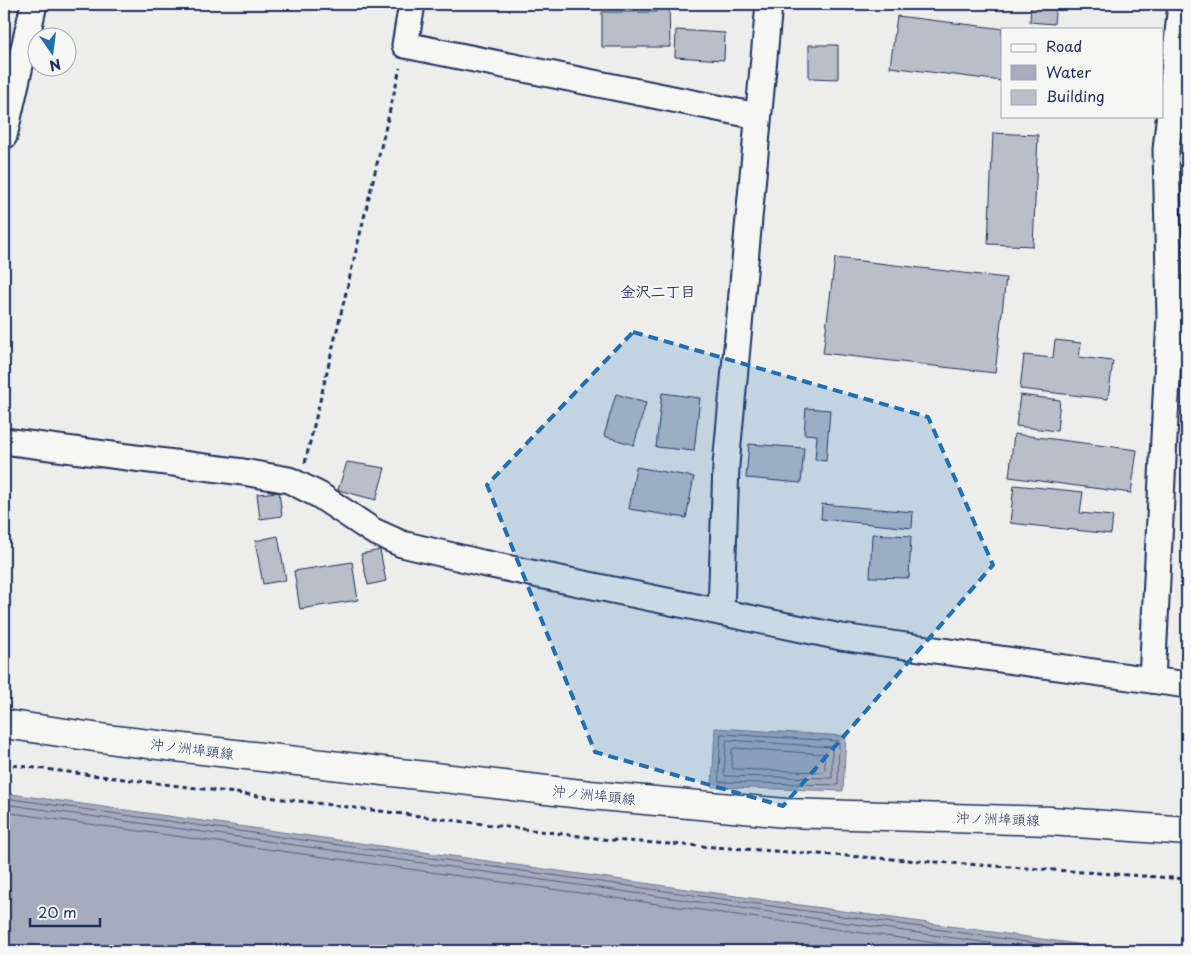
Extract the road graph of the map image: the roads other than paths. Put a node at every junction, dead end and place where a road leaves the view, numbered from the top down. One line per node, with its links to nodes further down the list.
1 (34, 4): 6 (street)
2 (412, 4): 5 (street)
3 (769, 4): 5 (street)
4 (1180, 4): 9 (street)
5 (757, 116): 8 (street)
6 (4, 136)
7 (4, 441): 8 (street)
8 (721, 612): 9 (street)
9 (1152, 680): 10 (street)
10 (1187, 685)
11 (4, 724): 12 (main road, 沖ノ洲埠頭線)
12 (1187, 831)

